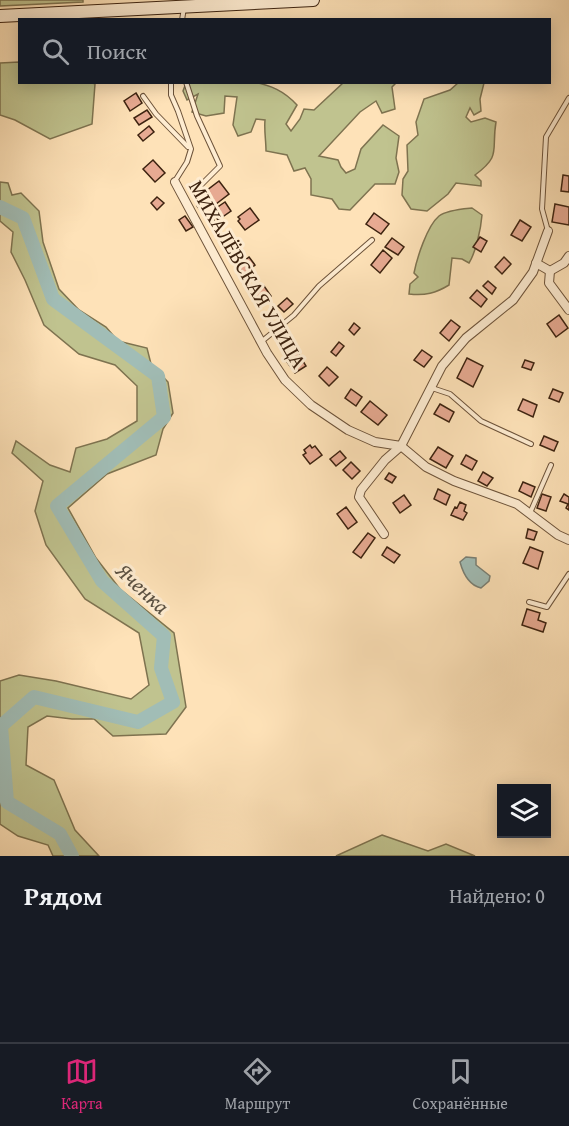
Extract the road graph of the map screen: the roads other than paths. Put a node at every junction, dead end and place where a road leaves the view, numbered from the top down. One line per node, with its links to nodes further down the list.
1 (313, 0): 2 (main road)
2 (183, 13): 3 (main road)
3 (0, 16)
4 (171, 84): 8 (lane)
5 (187, 84): 10 (lane)
6 (143, 96): 8 (lane)
7 (569, 98): 11 (lane)
8 (190, 149): 9 (lane)
9 (175, 182): 17 (street, МИХАЛЁВСКАЯ УЛИЦА)
10 (212, 222)
11 (548, 231): 14 (street)
12 (372, 240): 17 (lane)
13 (569, 256): 15 (street)
14 (536, 263): 15 (street); 18 (street)
15 (550, 270): 16 (street)
16 (569, 310)
17 (261, 342): 20 (street, МИХАЛЁВСКАЯ УЛИЦА)
18 (432, 387): 19 (lane); 20 (street)
19 (531, 444)
20 (401, 446): 22 (street); 23 (street)
21 (551, 465): 22 (lane)
22 (530, 514): 24 (street)
23 (384, 534)
24 (569, 540)
25 (569, 574): 26 (lane)
26 (529, 602)

